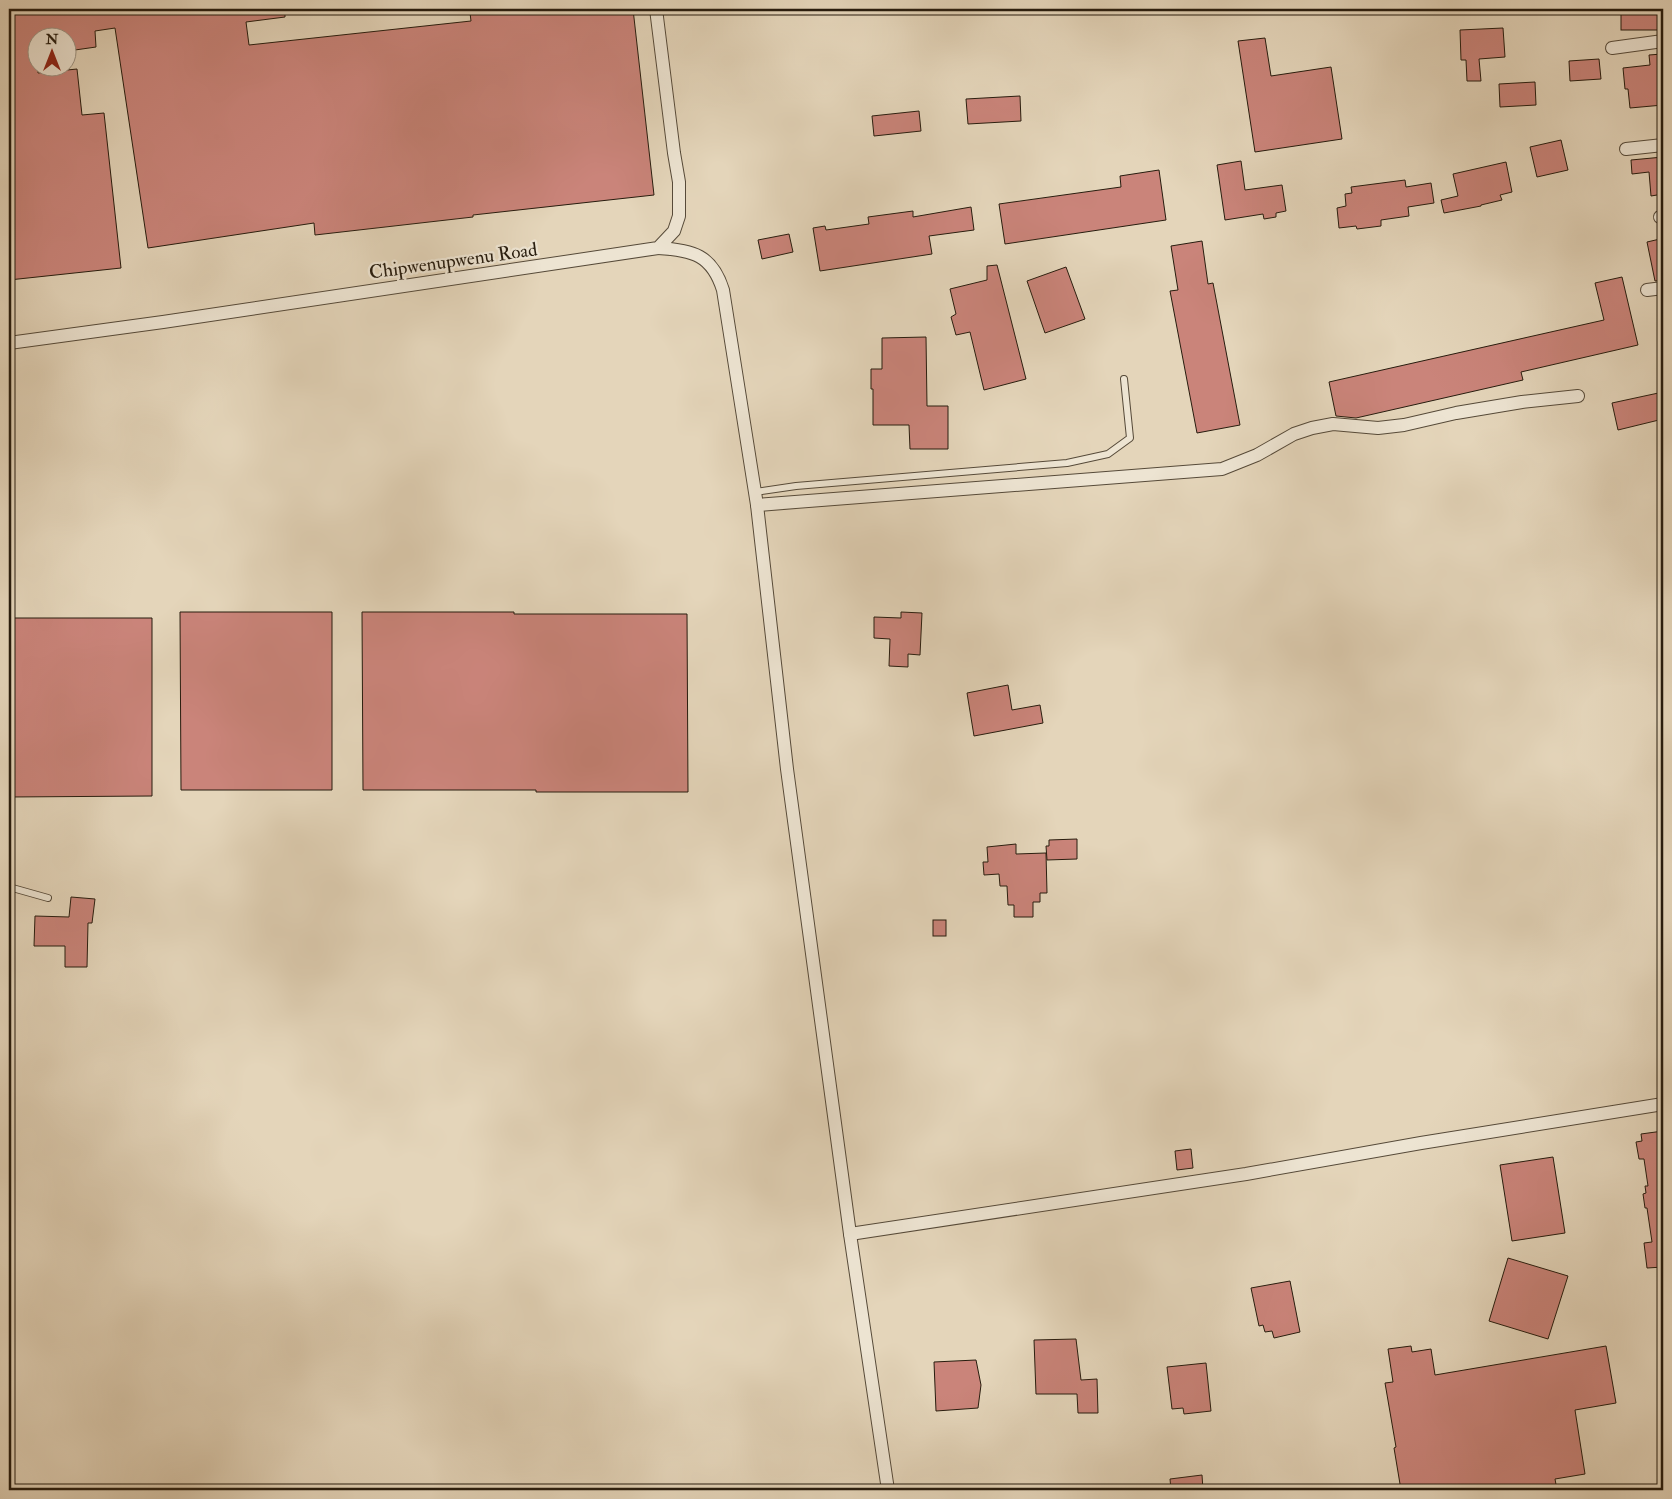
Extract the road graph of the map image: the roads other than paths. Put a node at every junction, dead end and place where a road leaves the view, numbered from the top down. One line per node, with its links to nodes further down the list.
1 (656, 9): 6 (street)
2 (1663, 41): 3 (street)
3 (1612, 48)
4 (1663, 145): 5 (street)
5 (1626, 149)
6 (658, 248): 9 (street, Chipwenupwenu Road); 12 (street, Chipwenupwenu Road)
7 (1663, 288): 8 (street)
8 (1647, 290)
9 (9, 343)
10 (1124, 379): 12 (lane)
11 (1578, 396): 13 (street)
12 (755, 492): 13 (street, Chipwenupwenu Road)
13 (757, 506): 17 (street, Chipwenupwenu Road)
14 (9, 887): 15 (lane)
15 (48, 898)
16 (1663, 1104): 17 (street)
17 (850, 1234): 18 (street, Chipwenupwenu Road)
18 (888, 1490)

